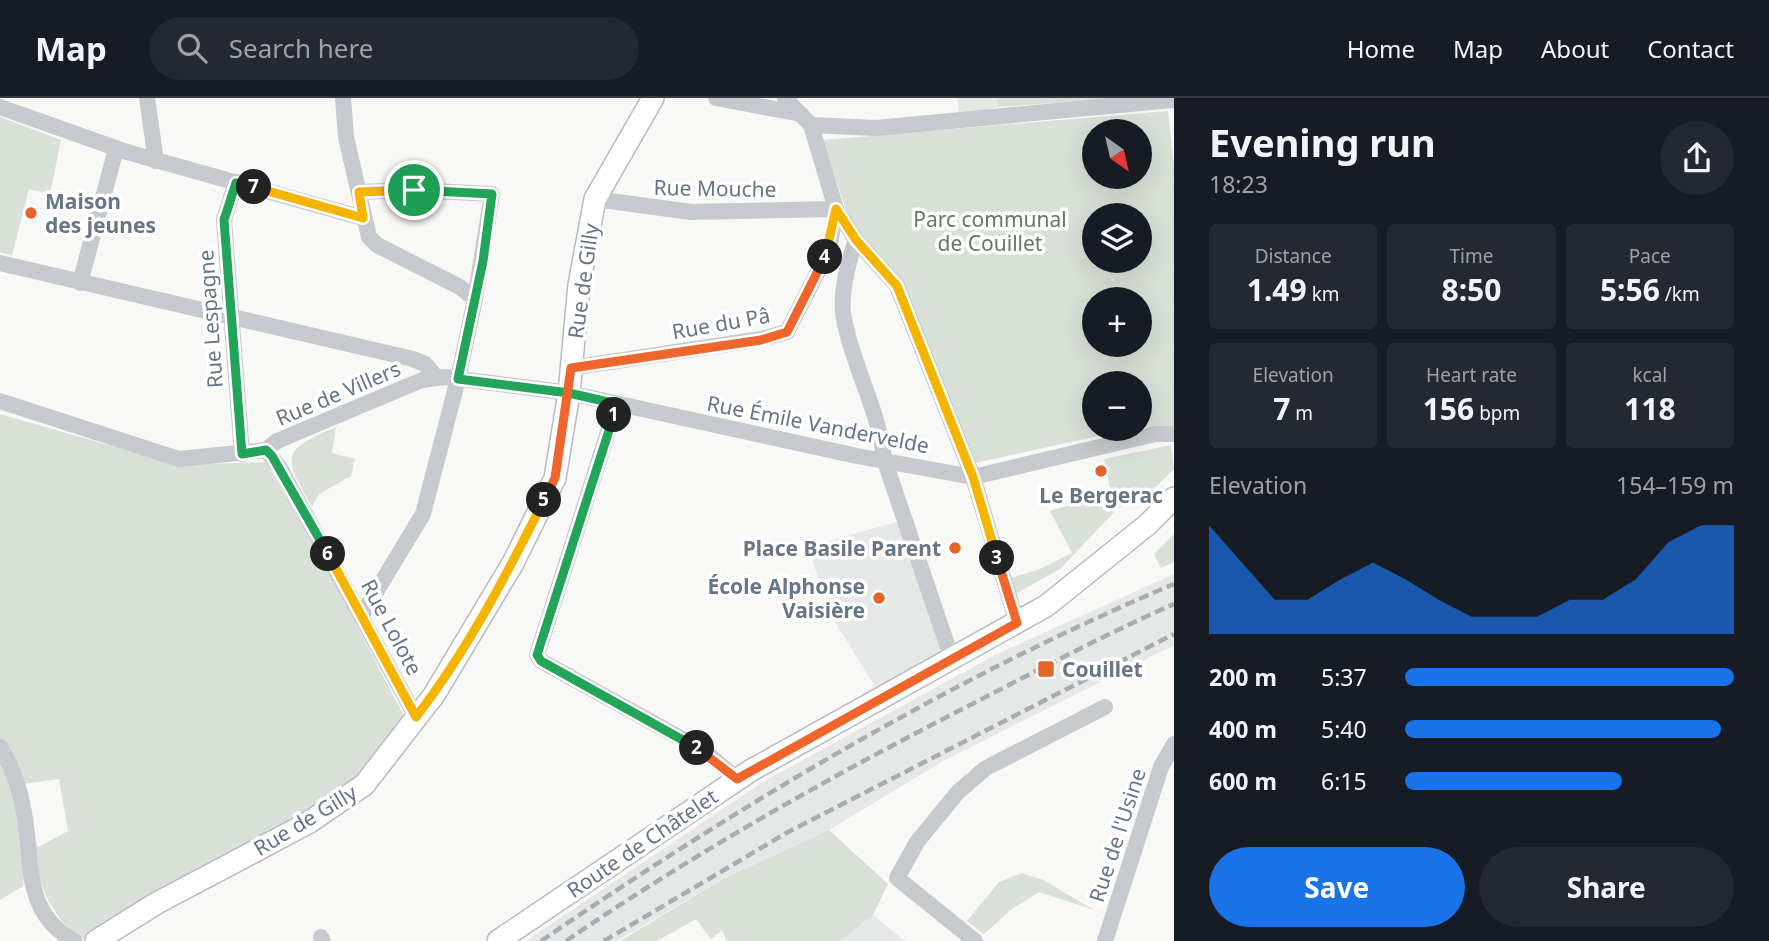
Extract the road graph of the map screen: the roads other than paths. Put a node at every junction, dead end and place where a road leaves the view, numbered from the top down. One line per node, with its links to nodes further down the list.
1 (147, 98): 10 (street)
2 (343, 98): 12 (street)
3 (653, 98): 13 (main road, Rue de Gilly)
4 (716, 98): 8 (street)
5 (785, 98): 8 (street)
6 (1173, 102): 8 (street)
7 (0, 107): 9 (street)
8 (806, 120): 14 (street)
9 (116, 149): 10 (street); 18 (street)
10 (156, 161): 11 (street)
11 (236, 183): 15 (street); 20 (street, Rue Lespagne)
12 (359, 192): 15 (street); 19 (street)
13 (595, 199): 14 (street, Rue Mouche); 21 (main road, Rue de Gilly)
14 (836, 209): 16 (street); 21 (street, Rue du Pâ)
15 (363, 218): 19 (street)
16 (856, 240): 30 (street); 31 (street)
17 (0, 263): 18 (street)
18 (80, 283): 20 (street)
19 (475, 299): 23 (street)
20 (231, 316): 22 (street); 29 (street, Rue Lespagne)
21 (571, 368): 24 (main road, Rue de Gilly)
22 (437, 378): 23 (street, Rue de Villers); 28 (street, Rue de Villers)
23 (458, 379): 24 (street, Rue de Villers); 33 (street)
24 (569, 393): 26 (street, Rue de Villers); 37 (main road, Rue de Gilly)
25 (0, 401): 29 (street, Rue de Villers)
26 (617, 404): 30 (street, Rue Émile Vandervelde); 40 (street)
27 (1174, 434): 31 (street, Rue Émile Vandervelde)
28 (266, 450): 29 (street, Rue de Villers); 33 (street, Rue Lolote)
29 (242, 454)
30 (884, 459): 31 (street, Rue Émile Vandervelde); 35 (street)
31 (973, 477): 34 (street)
32 (1174, 498): 34 (main road, Route de Châtelet)
33 (362, 615): 37 (street, Rue Lolote)
34 (1017, 623): 35 (main road, Route de Châtelet)
35 (952, 659): 40 (main road, Route de Châtelet)
36 (1105, 707): 44 (street)
37 (416, 717): 42 (main road, Rue de Gilly)
38 (1174, 744): 45 (street, Rue de l'Usine)
39 (0, 747): 41 (street)
40 (737, 779): 43 (main road, Route de Châtelet)
41 (74, 941)
42 (96, 941)
43 (498, 941)
44 (975, 941)
45 (1105, 941)

